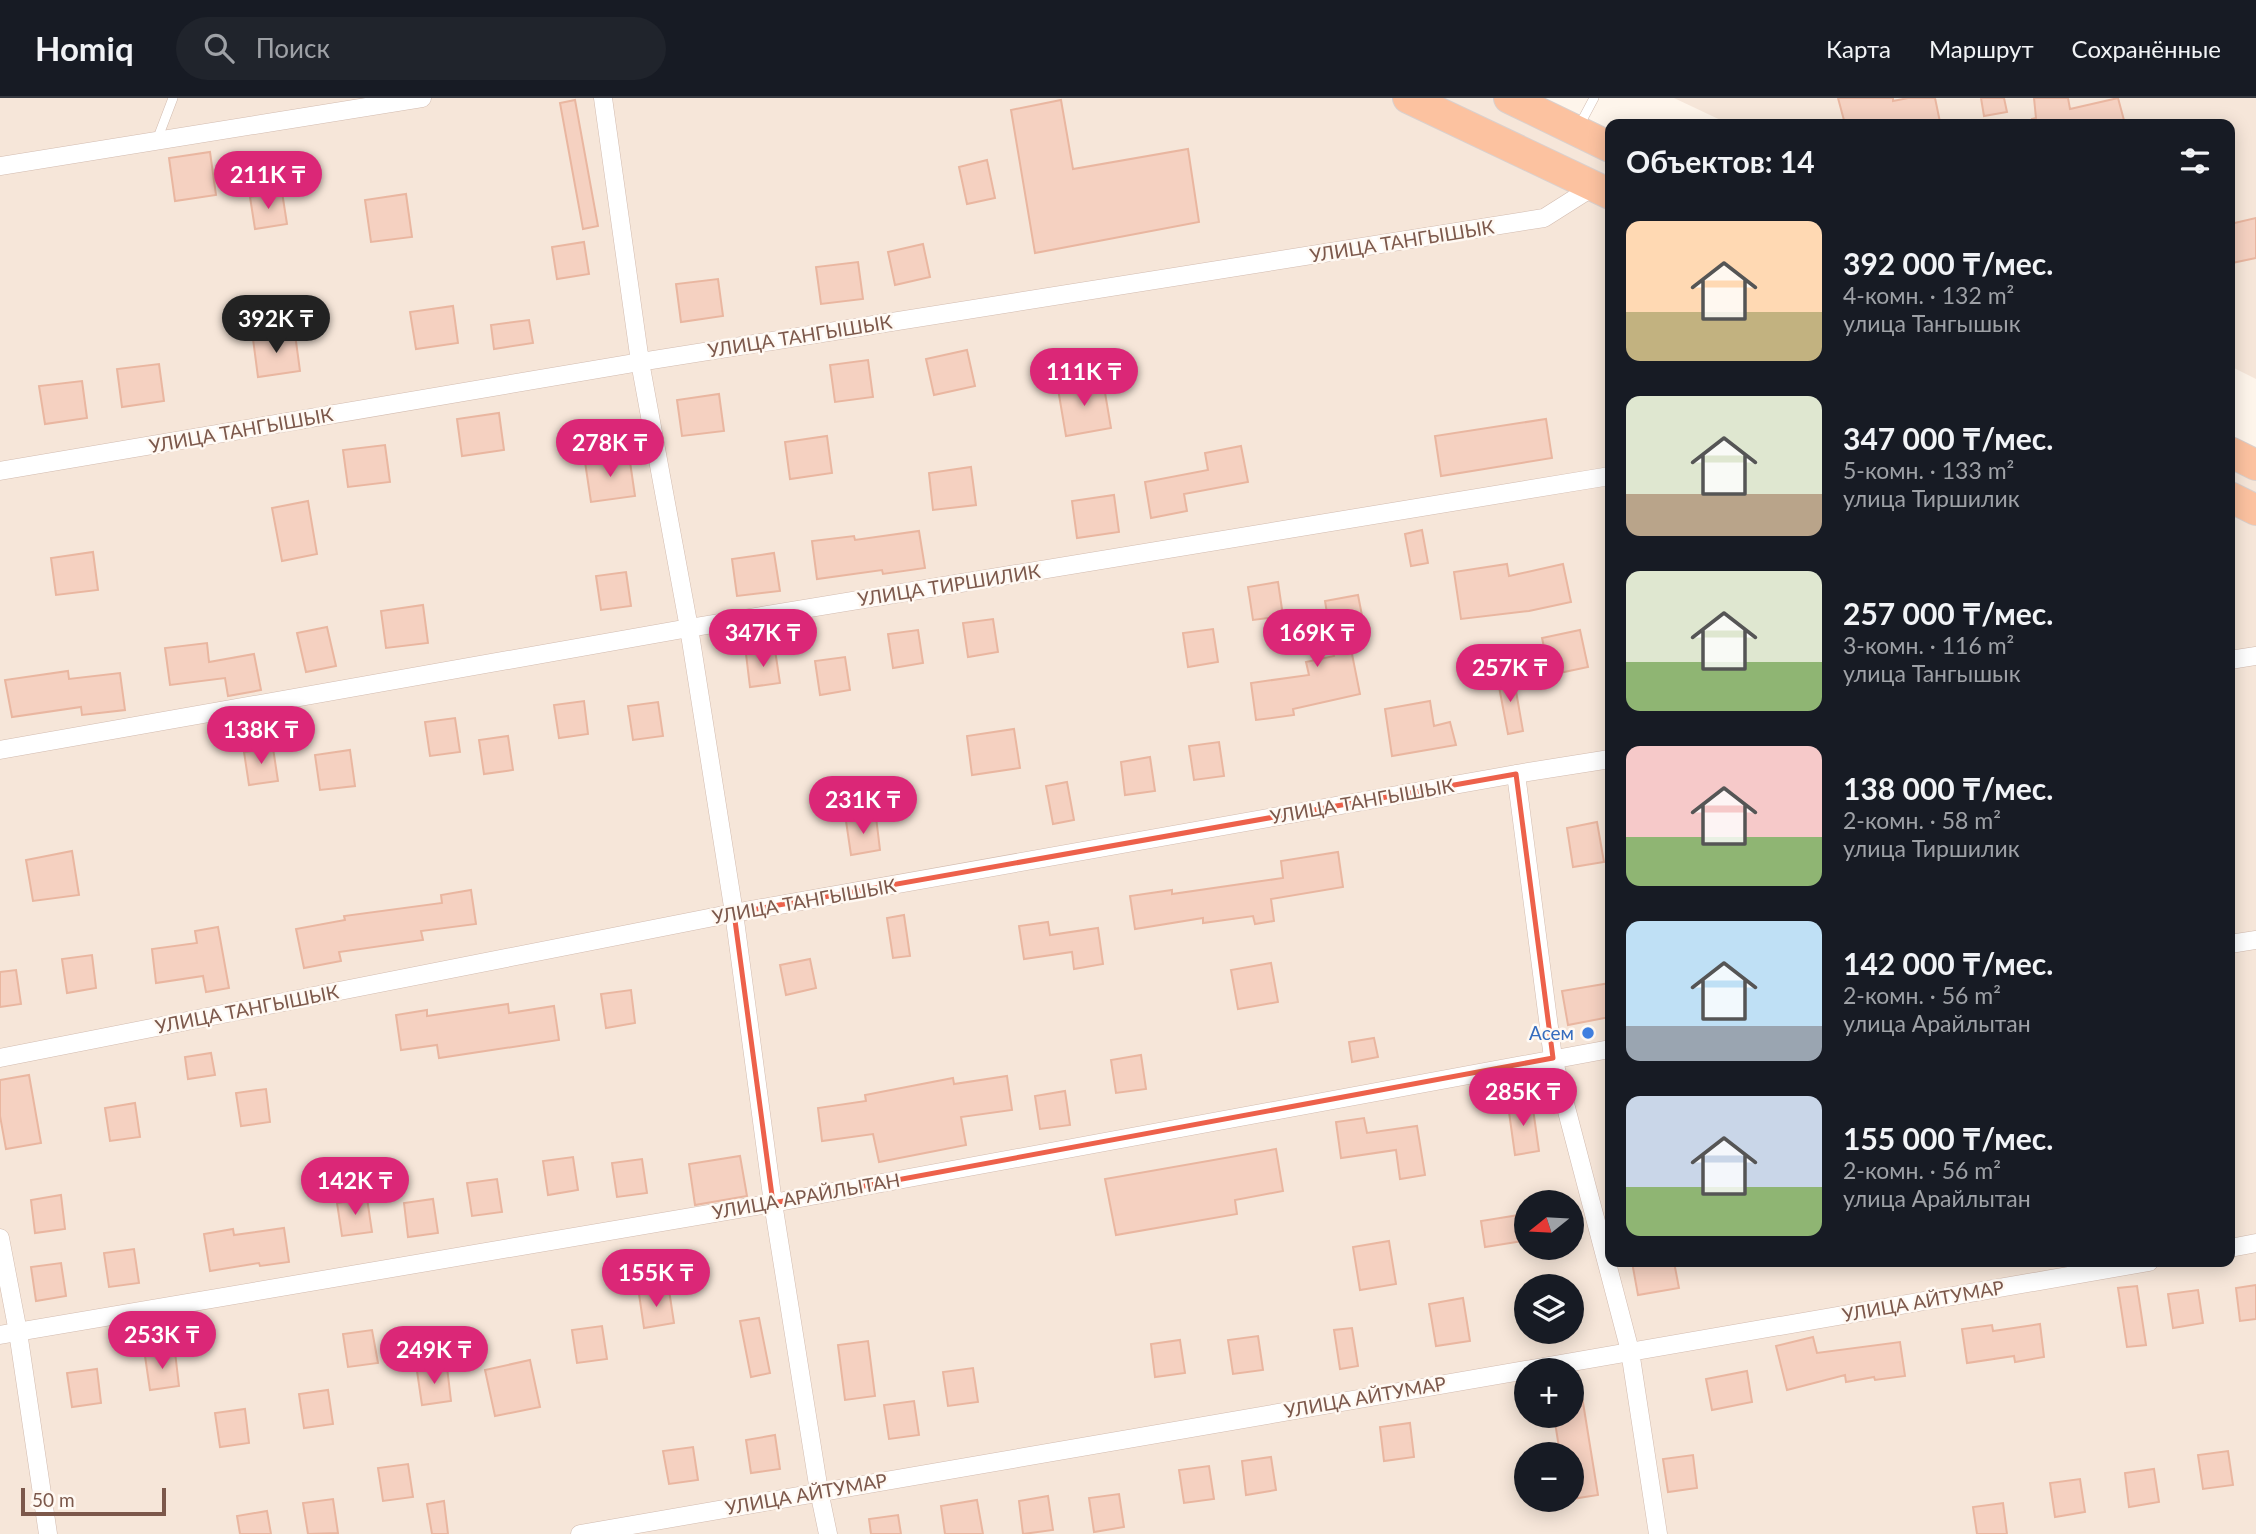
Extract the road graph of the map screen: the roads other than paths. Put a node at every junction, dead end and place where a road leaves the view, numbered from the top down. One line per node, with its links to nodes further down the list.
1 (173, 98): 8 (lane)
2 (422, 98): 8 (street)
3 (603, 98): 12 (street)
4 (1408, 98): 11 (highway)
5 (1509, 98): 7 (highway)
6 (1594, 98): 7 (lane)
7 (1577, 130): 9 (highway)
8 (157, 141): 10 (street)
9 (1605, 144)
10 (0, 166)
11 (1602, 190): 12 (street, УЛИЦА ТАНГЫШЫК)
12 (640, 362): 15 (street, УЛИЦА ТАНГЫШЫК); 19 (street)
13 (2235, 454): 14 (highway)
14 (2256, 465)
15 (0, 471)
16 (1605, 478): 19 (street, УЛИЦА ТИРШИЛИК)
17 (2235, 500): 18 (highway)
18 (2256, 510)
19 (689, 628): 22 (street, УЛИЦА ТИРШИЛИК); 25 (street)
20 (2256, 656): 21 (street)
21 (2235, 659)
22 (0, 750)
23 (1605, 760): 24 (street, УЛИЦА ТАНГЫШЫК)
24 (1516, 774): 25 (street, УЛИЦА ТАНГЫШЫК); 30 (street)
25 (734, 914): 29 (street, УЛИЦА ТАНГЫШЫК); 31 (street)
26 (2256, 940): 27 (street)
27 (2235, 943)
28 (1605, 1050): 30 (street, УЛИЦА АРАЙЛЫТАН)
29 (0, 1058)
30 (1553, 1058): 31 (street, УЛИЦА АРАЙЛЫТАН); 35 (street)
31 (773, 1203): 38 (street, УЛИЦА АРАЙЛЫТАН); 40 (street)
32 (0, 1238): 38 (street)
33 (2256, 1243): 34 (street)
34 (2235, 1247)
35 (1605, 1256)
36 (1608, 1267): 39 (street)
37 (2121, 1267): 39 (street, УЛИЦА АЙТУМАР)
38 (9, 1333): 41 (street)
39 (1630, 1351): 40 (street, УЛИЦА АЙТУМАР); 44 (street)
40 (819, 1491): 42 (street, УЛИЦА АЙТУМАР); 43 (street)
41 (48, 1534)
42 (580, 1534)
43 (828, 1534)
44 (1658, 1534)

